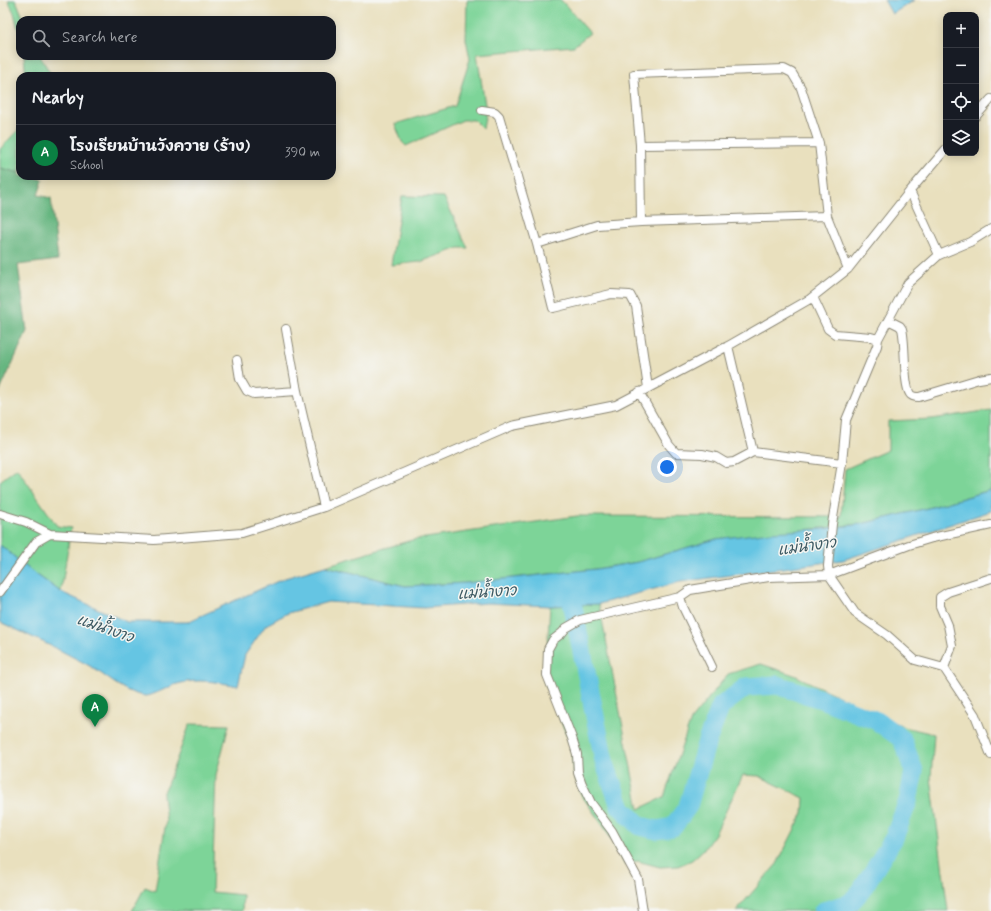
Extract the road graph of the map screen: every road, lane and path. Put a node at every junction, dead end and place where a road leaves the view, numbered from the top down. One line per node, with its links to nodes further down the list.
1 (991, 99): 3 (street)
2 (482, 110): 11 (street)
3 (979, 113)
4 (819, 143): 5 (street); 5 (street); 8 (street)
5 (640, 145): 9 (street)
6 (943, 152): 7 (street)
7 (910, 191): 12 (street); 13 (street)
8 (827, 216): 9 (street); 13 (street)
9 (641, 222): 11 (street)
10 (991, 229): 12 (street)
11 (537, 244): 21 (street)
12 (939, 255): 15 (street)
13 (848, 269): 14 (street)
14 (813, 297): 17 (street); 18 (street)
15 (888, 320): 17 (street); 20 (street)
16 (286, 329): 22 (street)
17 (878, 339): 25 (street)
18 (728, 346): 21 (street); 24 (street)
19 (237, 360): 22 (street)
20 (991, 377)
21 (648, 388): 23 (street)
22 (297, 390): 26 (street)
23 (639, 392): 24 (street); 26 (street)
24 (753, 452): 25 (street)
25 (842, 463): 30 (street)
26 (324, 507): 29 (street)
27 (0, 514): 29 (street)
28 (991, 525): 30 (street)
29 (50, 534): 32 (street)
30 (829, 575): 33 (street); 35 (street)
31 (991, 578): 35 (street)
32 (0, 592)
33 (680, 597): 34 (street); 37 (street)
34 (712, 667)
35 (944, 668): 36 (street)
36 (991, 755)
37 (643, 911)

